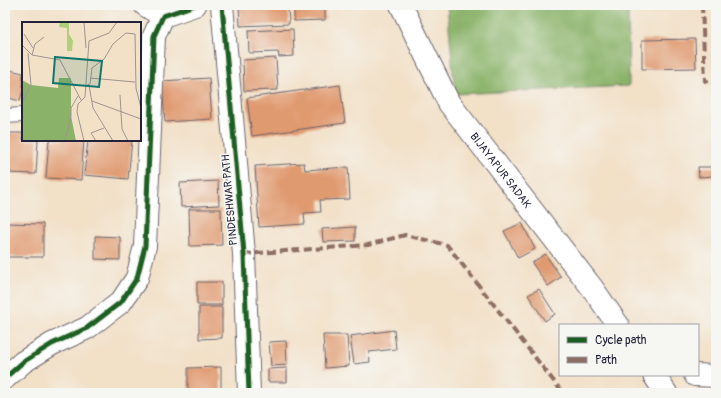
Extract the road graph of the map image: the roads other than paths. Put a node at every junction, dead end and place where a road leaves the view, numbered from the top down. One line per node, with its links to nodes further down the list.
1 (195, 5): 4 (street)
2 (222, 5): 13 (street, PINDESHWAR PATH)
3 (401, 5): 8 (street, BIJAYAPUR SADAK)
4 (154, 10): 7 (street)
5 (5, 116): 6 (lane)
6 (22, 116)
7 (145, 121): 12 (street)
8 (617, 324)
9 (699, 375): 11 (street)
10 (655, 376): 14 (street)
11 (716, 376)
12 (5, 378)
13 (249, 393)
14 (666, 393)

